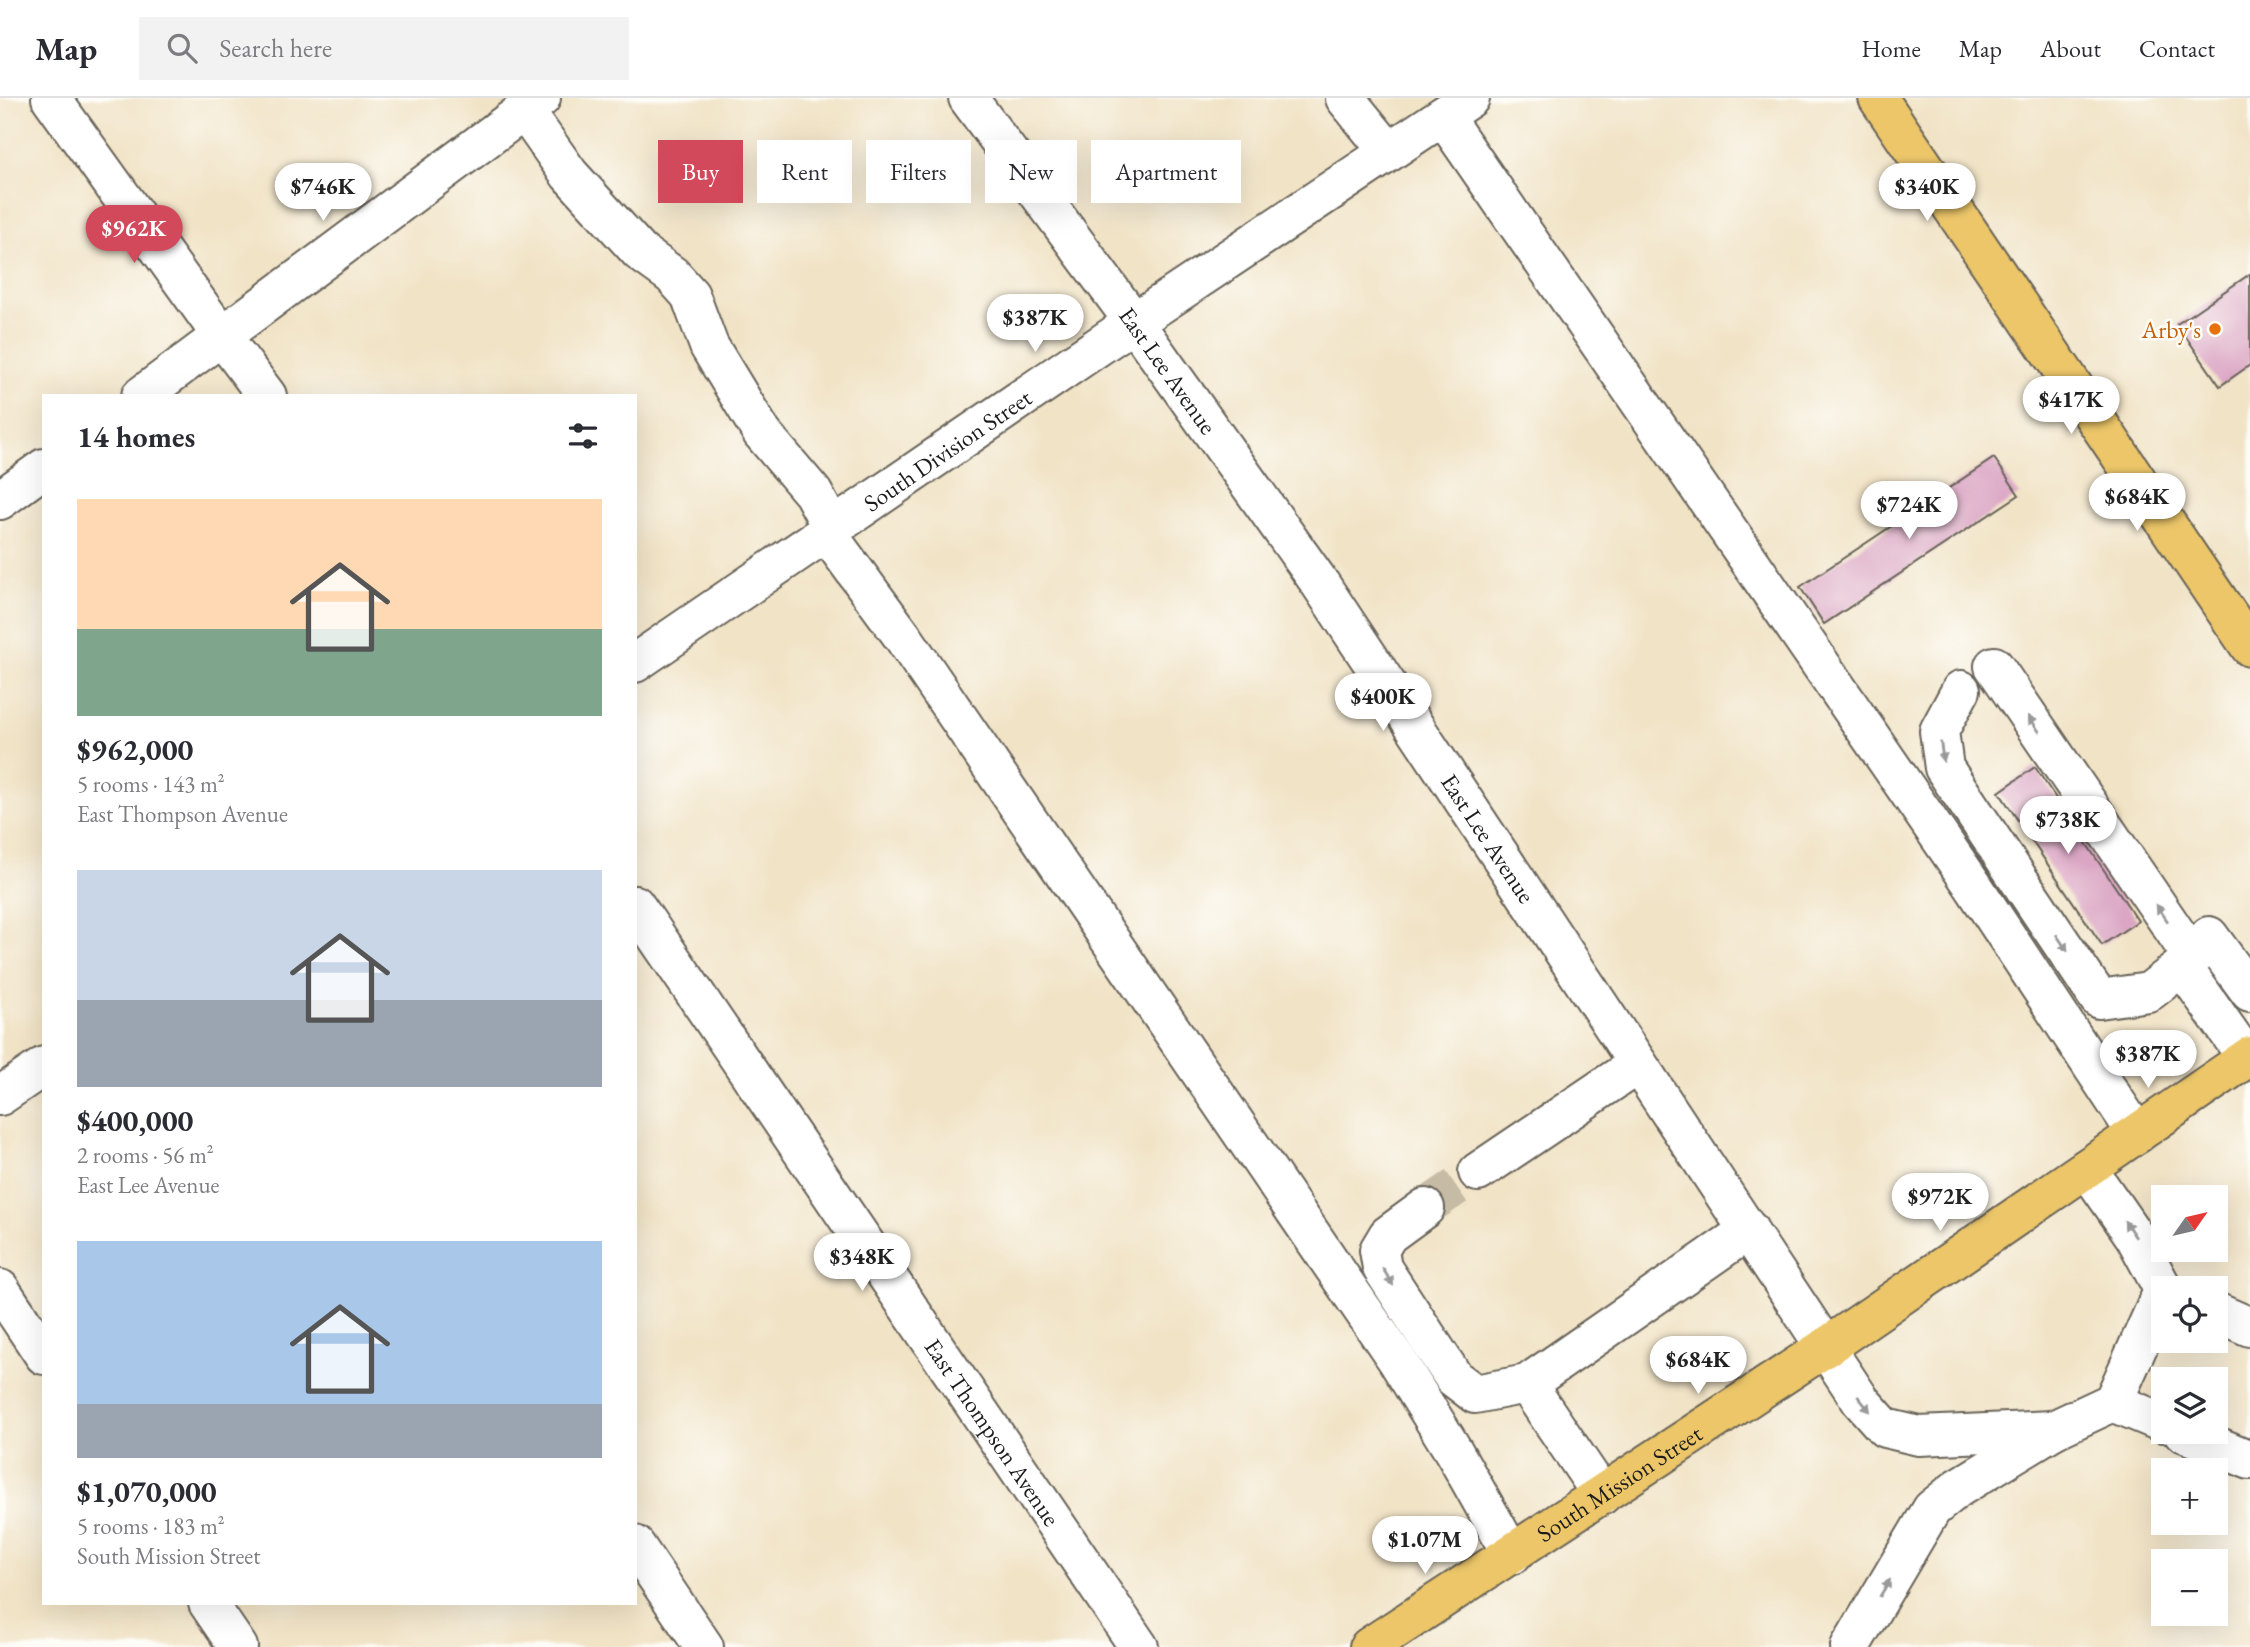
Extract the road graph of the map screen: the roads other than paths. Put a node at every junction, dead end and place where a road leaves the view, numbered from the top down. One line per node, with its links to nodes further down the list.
1 (51, 98): 9 (street)
2 (968, 98): 8 (street, East Lee Avenue)
3 (1345, 98): 7 (street)
4 (1878, 98): 15 (main road)
5 (533, 104): 9 (street); 14 (street)
6 (1457, 107): 7 (street, South Division Street); 27 (street)
7 (1389, 152): 8 (street, South Division Street)
8 (1134, 322): 14 (street, South Division Street); 24 (street, East Lee Avenue)
9 (221, 335): 10 (street); 11 (street)
10 (144, 394)
11 (265, 394)
12 (42, 469): 13 (street)
13 (0, 500)
14 (829, 530): 16 (street, South Division Street); 47 (street)
15 (2250, 647)
16 (637, 662)
17 (1994, 666): 21 (street, one-way to 17)
18 (1961, 690): 21 (street, one-way to 21)
19 (637, 908): 51 (street, East Thompson Avenue)
20 (2209, 936): 22 (street)
21 (2182, 966): 23 (street)
22 (2250, 992)
23 (2249, 1057): 27 (main road, South Mission Street)
24 (1638, 1064): 29 (street); 31 (street, East Lee Avenue)
25 (42, 1067): 26 (street)
26 (0, 1096)
27 (2137, 1134): 28 (main road, South Mission Street)
28 (2087, 1168): 32 (street, one-way to 28); 37 (main road, South Mission Street)
29 (1478, 1172)
30 (1426, 1208): 39 (street, one-way to 39)
31 (1749, 1230): 37 (street, East Lee Avenue); 39 (street)
32 (2156, 1276)
33 (0, 1289): 38 (street)
34 (2151, 1317): 40 (street)
35 (2228, 1317): 36 (street)
36 (2250, 1327)
37 (1826, 1348): 42 (street, East Lee Avenue, one-way to 42); 45 (main road, South Mission Street)
38 (42, 1351)
39 (1527, 1384): 45 (street)
40 (2113, 1402): 41 (street); 42 (street)
41 (2151, 1418)
42 (2053, 1430): 53 (street, one-way to 42)
43 (2212, 1444): 44 (street)
44 (2250, 1460)
45 (1602, 1495): 47 (main road, South Mission Street)
46 (637, 1548): 50 (street)
47 (1513, 1555): 52 (main road, South Mission Street)
48 (209, 1605): 49 (street)
49 (238, 1647)
50 (704, 1647)
51 (1139, 1647)
52 (1369, 1647)
53 (1850, 1647)

